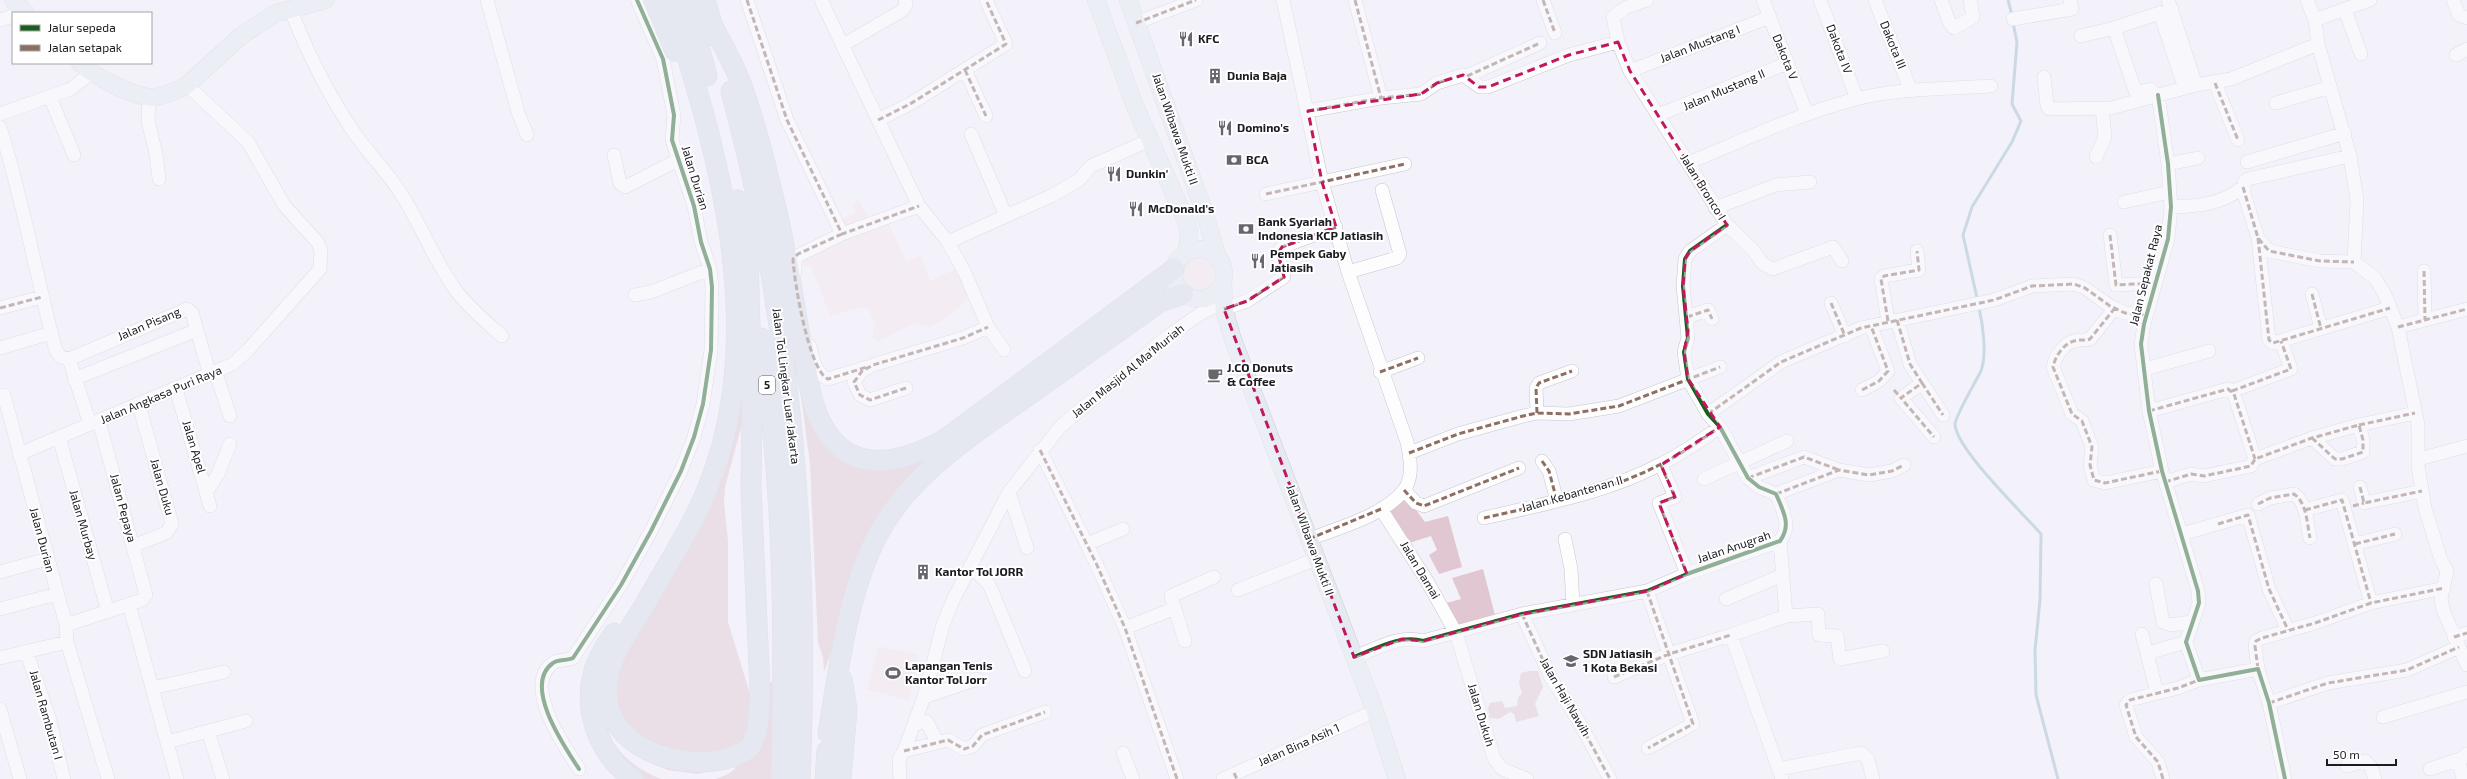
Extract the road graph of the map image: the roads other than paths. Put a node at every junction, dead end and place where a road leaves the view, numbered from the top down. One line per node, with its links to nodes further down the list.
1 (326, 0): 29 (main road)
2 (488, 0): 75 (street)
3 (637, 0): 83 (street, Jalan Durian)
4 (652, 0): 289 (highway)
5 (669, 0): 108 (highway)
6 (686, 0): 108 (highway, Jalan Tol Lingkar Luar Jakarta / 5)
7 (705, 0): 38 (highway, Jalan Tol Lingkar Luar Jakarta / 5)
8 (747, 0): 102 (street)
9 (821, 0): 45 (street)
10 (905, 0): 45 (street)
11 (986, 0): 49 (street)
12 (1096, 0): 76 (main road, Jalan Wibawa Mukti II)
13 (1128, 0): 37 (main road, Jalan Wibawa Mukti II)
14 (1196, 0): 37 (street)
15 (1283, 0): 66 (street)
16 (1355, 0): 62 (street)
17 (1543, 0): 40 (street)
18 (1647, 0): 42 (street, Jalan Bronco I)
19 (1763, 0): 32 (street, Dakota V)
20 (1820, 0): 63 (street, Dakota IV)
21 (1875, 0): 58 (street, Dakota III)
22 (1941, 0): 23 (street)
23 (1970, 0)
24 (2070, 0): 33 (street)
25 (2307, 0): 36 (street)
26 (2370, 0): 30 (street)
27 (2453, 0): 34 (street)
28 (2166, 7): 39 (street); 53 (street)
29 (290, 8): 55 (main road); 139 (street)
30 (2345, 10): 36 (street); 46 (street)
31 (12, 15): 35 (street)
32 (1770, 18): 47 (street, Dakota V); 50 (street, Jalan Mustang I)
33 (2013, 18)
34 (2467, 18)
35 (0, 20)
36 (2315, 20): 44 (street)
37 (1136, 23): 109 (main road, Jalan Wibawa Mukti II)
38 (712, 24): 113 (highway); 291 (highway, Jalan Tol Lingkar Luar Jakarta / 5)
39 (2114, 28): 41 (street); 53 (street)
40 (1555, 33)
41 (2081, 36)
42 (1618, 42): 50 (street, Jalan Bronco I); 51 (street)
43 (1540, 43): 51 (street)
44 (2318, 44): 54 (street); 57 (street)
45 (843, 45): 71 (street)
46 (2361, 54)
47 (1788, 63): 68 (street, Dakota V); 69 (street, Jalan Mustang II)
48 (85, 68): 60 (street); 61 (main road)
49 (965, 70): 70 (street); 71 (street)
50 (1630, 71): 69 (street, Jalan Bronco I)
51 (1467, 76): 62 (street)
52 (2044, 77): 65 (street)
53 (2190, 81): 54 (street); 59 (street)
54 (2215, 83): 77 (street)
55 (187, 85): 61 (main road); 152 (street, Jalan Angkasa Puri Raya)
56 (1991, 86): 58 (street)
57 (2330, 87): 64 (street); 74 (street)
58 (1911, 91): 63 (street)
59 (2158, 95): 65 (street); 87 (street, Jalan Sepakat Raya)
60 (50, 97): 67 (street); 78 (street)
61 (149, 97): 88 (street)
62 (1381, 98): 66 (street)
63 (1857, 99): 68 (street)
64 (2276, 103)
65 (2102, 109): 81 (street)
66 (1308, 111): 89 (street)
67 (0, 114)
68 (1807, 114): 85 (street)
69 (1658, 115): 85 (street, Jalan Bronco I)
70 (986, 116)
71 (878, 120): 96 (street)
72 (0, 127): 121 (street)
73 (971, 134): 99 (street)
74 (2345, 134): 80 (street); 84 (street)
75 (527, 136)
76 (1150, 140): 99 (street); 107 (main road, Jalan Wibawa Mukti II)
77 (2238, 140)
78 (74, 155)
79 (614, 155): 83 (street)
80 (2350, 156): 91 (street); 111 (street)
81 (2096, 157)
82 (2198, 158): 87 (street)
83 (678, 160): 112 (street, Jalan Durian)
84 (2247, 162)
85 (1688, 163): 98 (street, Jalan Bronco I)
86 (1405, 164): 89 (street)
87 (2168, 164): 93 (street, Jalan Sepakat Raya)
88 (158, 179)
89 (1322, 182): 94 (street); 101 (street)
90 (1810, 182): 98 (street)
91 (2242, 187): 97 (street); 104 (street)
92 (1382, 190): 115 (street)
93 (2170, 192): 95 (street); 97 (street, Jalan Sepakat Raya)
94 (1266, 194)
95 (2124, 202)
96 (919, 206): 102 (street); 105 (street)
97 (2171, 207): 117 (street, Jalan Sepakat Raya)
98 (1715, 208): 100 (street, Jalan Bronco I)
99 (1006, 216): 105 (street)
100 (1727, 225): 110 (street, Jalan Bronco I); 129 (street)
101 (1336, 227): 115 (street); 123 (street, Jalan Masjid Al Ma'Muriah)
102 (842, 234): 147 (street)
103 (2110, 235): 117 (street)
104 (2258, 238): 111 (street); 141 (street)
105 (948, 242): 135 (street)
106 (1918, 251): 132 (street)
107 (1187, 252): 109 (main road); 113 (main road)
108 (748, 254): 290 (highway, Jalan Tol Lingkar Luar Jakarta / 5)
109 (1218, 259): 116 (main road)
110 (1842, 261)
111 (2354, 262): 126 (street)
112 (710, 269): 119 (street); 280 (street, Jalan Durian)
113 (1174, 269): 120 (main road)
114 (2424, 271): 131 (street)
115 (1348, 272): 151 (street)
116 (1222, 281): 120 (main road); 123 (main road, Jalan Wibawa Mukti II)
117 (2156, 283): 128 (street, Jalan Sepakat Raya)
118 (2312, 294): 136 (street)
119 (635, 295)
120 (1192, 296): 123 (main road); 255 (highway)
121 (42, 297): 124 (street); 138 (street)
122 (1832, 303): 140 (street)
123 (1224, 305): 177 (street, Jalan Masjid Al Ma'Muriah); 207 (main road, Jalan Wibawa Mukti II)
124 (0, 308)
125 (2115, 308): 128 (street); 132 (street); 188 (street)
126 (2390, 308): 134 (street); 136 (street)
127 (2467, 309): 131 (street)
128 (2146, 315): 149 (street, Jalan Sepakat Raya)
129 (1687, 317): 130 (street); 154 (street)
130 (1712, 319)
131 (2425, 320): 134 (street)
132 (1895, 324): 133 (street); 155 (street)
133 (1871, 326): 140 (street); 158 (street)
134 (2398, 326): 164 (street)
135 (988, 327): 143 (street); 147 (street)
136 (2321, 328): 141 (street)
137 (197, 330): 146 (street, Jalan Pisang); 152 (street, Jalan Pisang); 153 (street)
138 (52, 333): 142 (street); 146 (street)
139 (502, 336)
140 (1845, 336): 165 (street)
141 (2280, 341): 159 (street)
142 (0, 348)
143 (1004, 350)
144 (2209, 350): 149 (street)
145 (1418, 358): 151 (street)
146 (69, 359): 153 (street, Jalan Pepaya)
147 (866, 367): 156 (street)
148 (1720, 367): 154 (street)
149 (2145, 369): 162 (street, Jalan Sepakat Raya)
150 (1572, 371): 163 (street)
151 (1380, 372): 178 (street)
152 (213, 374): 157 (street, Jalan Angkasa Puri Raya); 167 (street, Jalan Pisang)
153 (74, 378): 168 (street, Jalan Pepaya)
154 (1688, 379): 163 (street); 165 (street)
155 (1922, 383): 166 (street); 172 (street)
156 (906, 388)
157 (176, 389): 161 (street, Jalan Angkasa Puri Raya); 193 (street, Jalan Apel)
158 (1862, 390)
159 (2232, 391): 162 (street); 180 (street)
160 (4, 395): 179 (street, Jalan Durian)
161 (139, 405): 168 (street, Jalan Angkasa Puri Raya); 212 (street, Jalan Duku)
162 (2149, 411): 188 (street, Jalan Sepakat Raya)
163 (1537, 413): 178 (street)
164 (2415, 413): 169 (street); 181 (street)
165 (1708, 414): 170 (street)
166 (1944, 414)
167 (230, 416)
168 (95, 423): 171 (street, Jalan Angkasa Puri Raya); 212 (street, Jalan Pepaya)
169 (2359, 425): 173 (street); 173 (street)
170 (1720, 427): 183 (street); 184 (street, Jalan Kebantenan II)
171 (59, 437): 179 (street, Jalan Angkasa Puri Raya); 232 (street, Jalan Murbay)
172 (1934, 437)
173 (2312, 438): 180 (street)
174 (1787, 441): 183 (street)
175 (230, 444): 193 (street)
176 (2467, 446): 181 (street)
177 (1040, 450): 195 (street, Jalan Masjid Al Ma'Muriah); 210 (street)
178 (1410, 453): 192 (street)
179 (19, 454): 215 (street, Jalan Durian)
180 (2255, 459): 188 (street)
181 (2419, 459): 194 (street)
182 (1542, 461): 197 (street)
183 (1739, 463): 189 (street); 190 (street)
184 (1661, 464): 197 (street, Jalan Kebantenan II); 218 (street)
185 (1904, 465): 187 (street)
186 (1519, 468): 192 (street)
187 (1839, 470): 189 (street); 196 (street)
188 (2163, 476): 204 (street, Jalan Sepakat Raya)
189 (1748, 478): 196 (street)
190 (1704, 479)
191 (2360, 487): 194 (street)
192 (1404, 490): 200 (street)
193 (207, 491): 199 (street, Jalan Apel)
194 (2422, 491): 222 (street)
195 (1009, 492): 213 (street); 216 (street, Jalan Masjid Al Ma'Muriah)
196 (1776, 494): 209 (street, Jalan Anugrah)
197 (1557, 501): 202 (street, Jalan Kebantenan II)
198 (2258, 504): 201 (street)
199 (210, 506)
200 (1381, 509): 207 (street); 239 (street, Jalan Damai)
201 (2305, 510): 206 (street); 211 (street)
202 (1484, 518)
203 (1123, 529): 210 (street)
204 (2182, 534): 235 (street, Jalan Sepakat Raya); 238 (street)
205 (2395, 534): 211 (street)
206 (2310, 538)
207 (1309, 539): 214 (main road, Jalan Wibawa Mukti II)
208 (1565, 539): 229 (street)
209 (1780, 541): 218 (street, Jalan Anugrah); 219 (street)
210 (1087, 544): 237 (street)
211 (2355, 544): 227 (street)
212 (133, 546): 228 (street, Jalan Pepaya)
213 (1028, 548)
214 (1316, 558): 223 (street); 251 (main road, Jalan Wibawa Mukti II)
215 (47, 559): 217 (street); 225 (street, Jalan Durian)
216 (970, 566): 256 (street); 264 (street, Jalan Masjid Al Ma'Muriah)
217 (0, 572)
218 (1686, 574): 224 (street, Jalan Anugrah)
219 (1784, 575): 226 (street); 234 (street)
220 (1214, 577): 231 (street)
221 (2156, 584): 235 (street)
222 (2444, 588): 227 (street); 246 (street)
223 (1238, 590)
224 (1647, 591): 229 (street, Jalan Anugrah); 250 (street)
225 (57, 594): 230 (street); 236 (street, Jalan Durian)
226 (1726, 599)
227 (2371, 603): 238 (street)
228 (129, 604): 232 (street); 261 (street)
229 (1572, 605): 233 (street, Jalan Anugrah)
230 (0, 609)
231 (1173, 609): 237 (street); 243 (street)
232 (108, 612): 236 (street)
233 (1522, 614): 239 (street, Jalan Anugrah); 299 (street, Jalan Haji Nawih)
234 (1786, 616): 242 (street); 248 (street)
235 (2191, 622): 245 (street, Jalan Sepakat Raya)
236 (66, 625): 244 (street, Jalan Durian)
237 (1125, 628): 296 (street)
238 (2288, 630): 254 (street)
239 (1456, 633): 251 (street, Jalan Anugrah); 298 (street, Jalan Dukuh)
240 (2467, 633): 246 (street)
241 (2142, 634): 249 (street)
242 (1731, 635): 250 (street); 282 (street)
243 (1185, 641)
244 (67, 642): 247 (street); 286 (street, Jalan Durian)
245 (2186, 642): 249 (street); 260 (street)
246 (2457, 642): 253 (street); 265 (street)
247 (26, 651): 252 (street); 285 (street, Jalan Rambutan I)
248 (1883, 651)
249 (2148, 653): 263 (street)
250 (1669, 654): 258 (street); 275 (street)
251 (1354, 657): 268 (main road, Jalan Wibawa Mukti II)
252 (0, 658)
253 (2467, 664)
254 (2258, 669): 260 (street); 265 (street)
255 (839, 670): 292 (highway); 293 (highway)
256 (1024, 671)
257 (224, 672): 261 (street)
258 (1614, 677)
259 (977, 679): 264 (street)
260 (2200, 680): 263 (street)
261 (152, 688): 273 (street)
262 (2467, 692): 269 (street)
263 (2157, 693): 301 (street)
264 (924, 697): 271 (street, Jalan Masjid Al Ma'Muriah)
265 (2269, 703): 302 (street)
266 (0, 709): 284 (street)
267 (1045, 712): 274 (street)
268 (1375, 712): 283 (street, Jalan Bina Asih 1); 297 (main road, Jalan Wibawa Mukti II)
269 (2383, 717)
270 (246, 722): 272 (street)
271 (915, 724): 274 (street); 276 (street, Jalan Masjid Al Ma'Muriah)
272 (208, 732): 273 (street); 288 (street)
273 (167, 742): 287 (street)
274 (937, 742): 276 (street)
275 (1648, 748)
276 (904, 751): 294 (street, Jalan Masjid Al Ma'Muriah)
277 (1123, 753): 295 (street)
278 (2463, 756): 281 (street); 304 (street)
279 (2347, 766): 303 (street)
280 (579, 769)
281 (2430, 769)
282 (1781, 774): 300 (street)
283 (1231, 777)
284 (20, 779)
285 (64, 779)
286 (108, 779)
287 (176, 779)
288 (223, 779)
289 (633, 779)
290 (781, 779)
291 (800, 779)
292 (825, 779)
293 (841, 779)
294 (900, 779)
295 (1133, 779)
296 (1177, 779)
297 (1397, 779)
298 (1527, 779)
299 (1610, 779)
300 (1873, 779)
301 (2164, 779)
302 (2285, 779)
303 (2375, 779)
304 (2463, 779)

